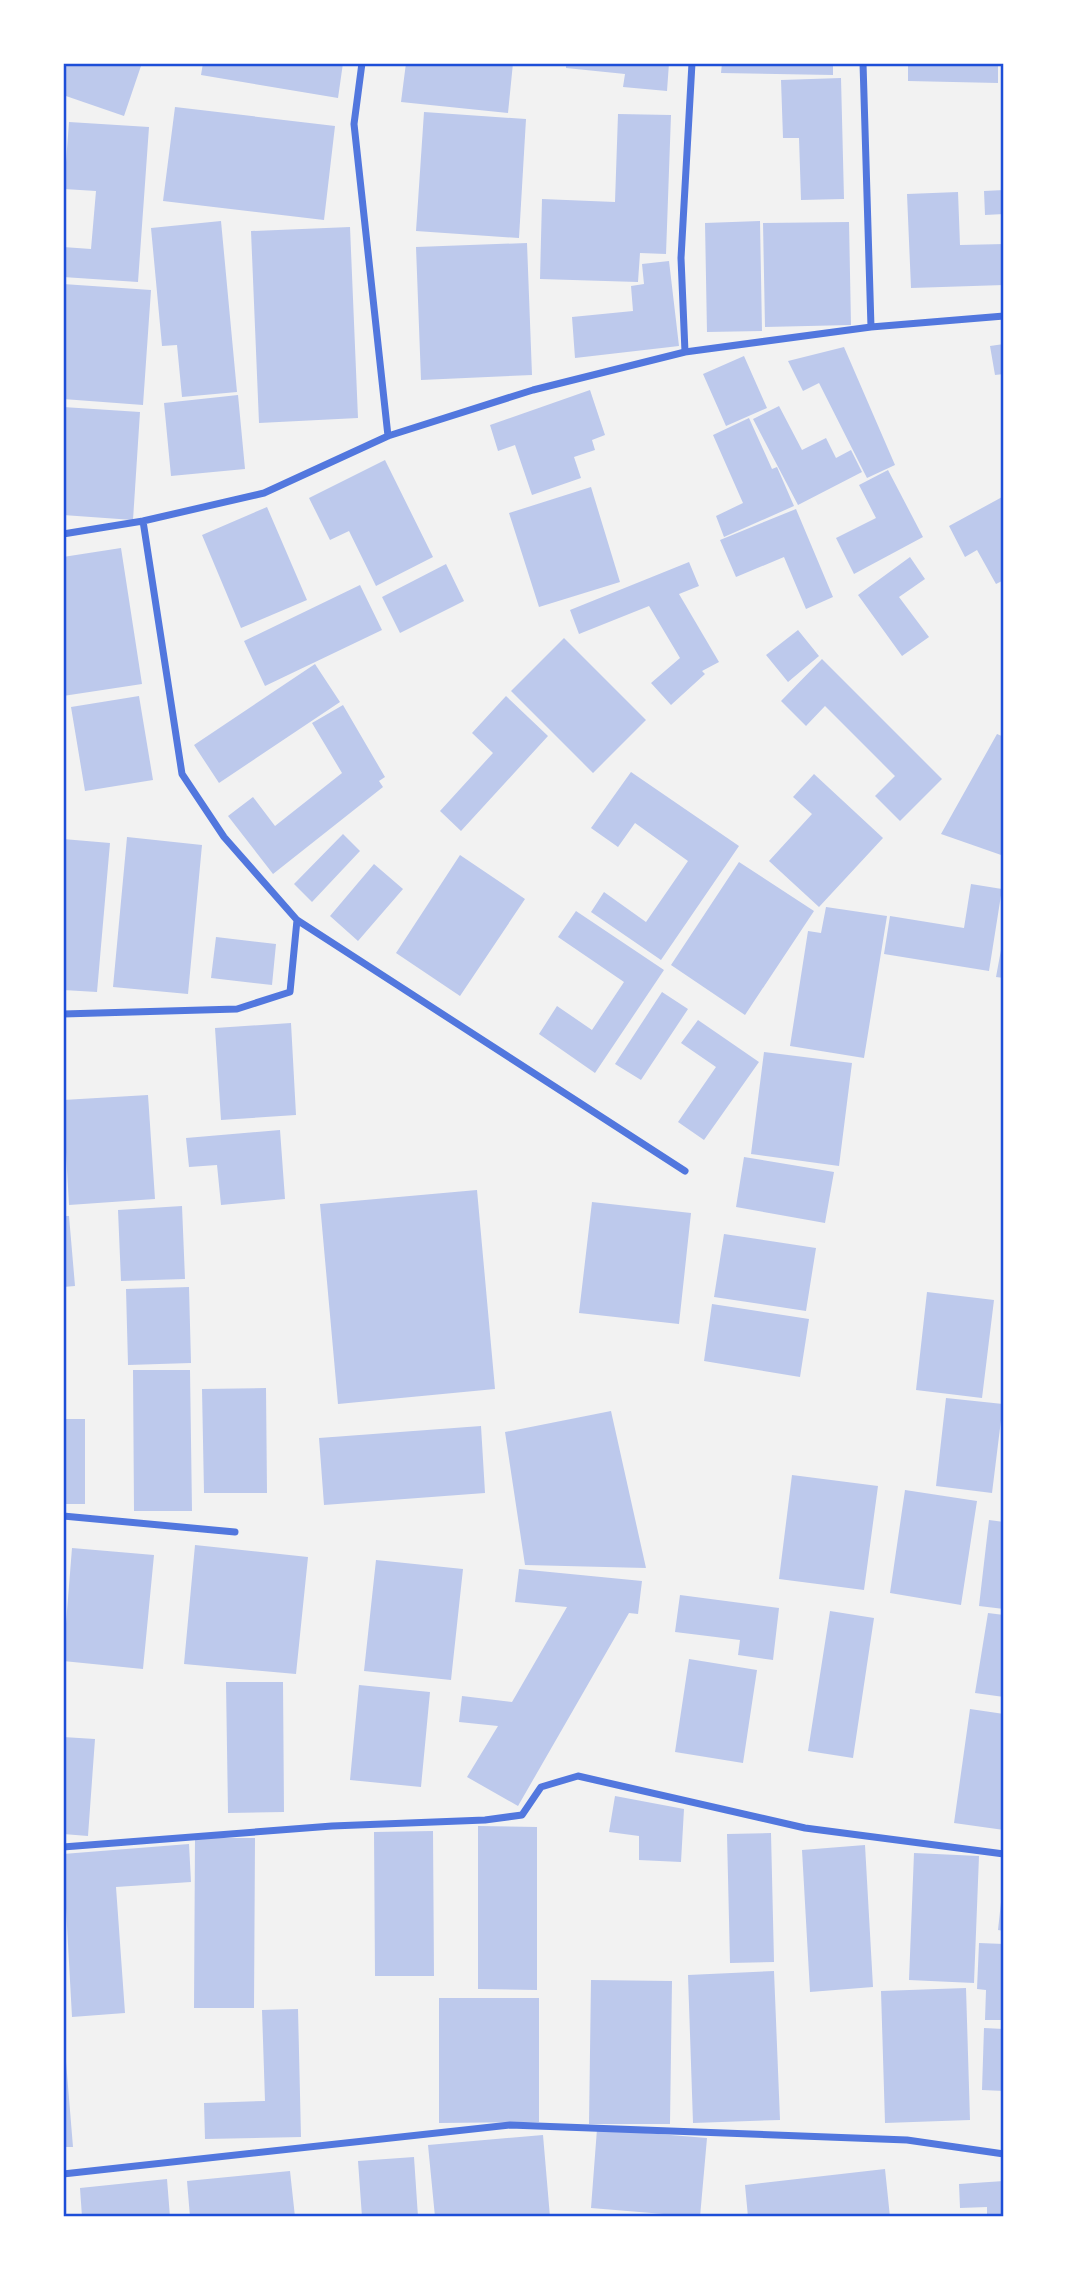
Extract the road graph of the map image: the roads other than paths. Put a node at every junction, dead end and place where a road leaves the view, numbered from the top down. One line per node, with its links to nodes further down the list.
1 (362, 63): 7 (street)
2 (692, 63): 6 (street)
3 (863, 63): 5 (street)
4 (1004, 316): 5 (street)
5 (872, 327): 6 (street)
6 (685, 352): 7 (street)
7 (388, 436): 8 (street)
8 (143, 521): 9 (street); 10 (street)
9 (63, 534)
10 (297, 920): 11 (street); 12 (street)
11 (63, 1014)
12 (685, 1171)
13 (63, 1516): 14 (street)
14 (235, 1532)
15 (63, 1847): 16 (street)
16 (1004, 1854)
17 (1004, 2154): 18 (street)
18 (63, 2174)

